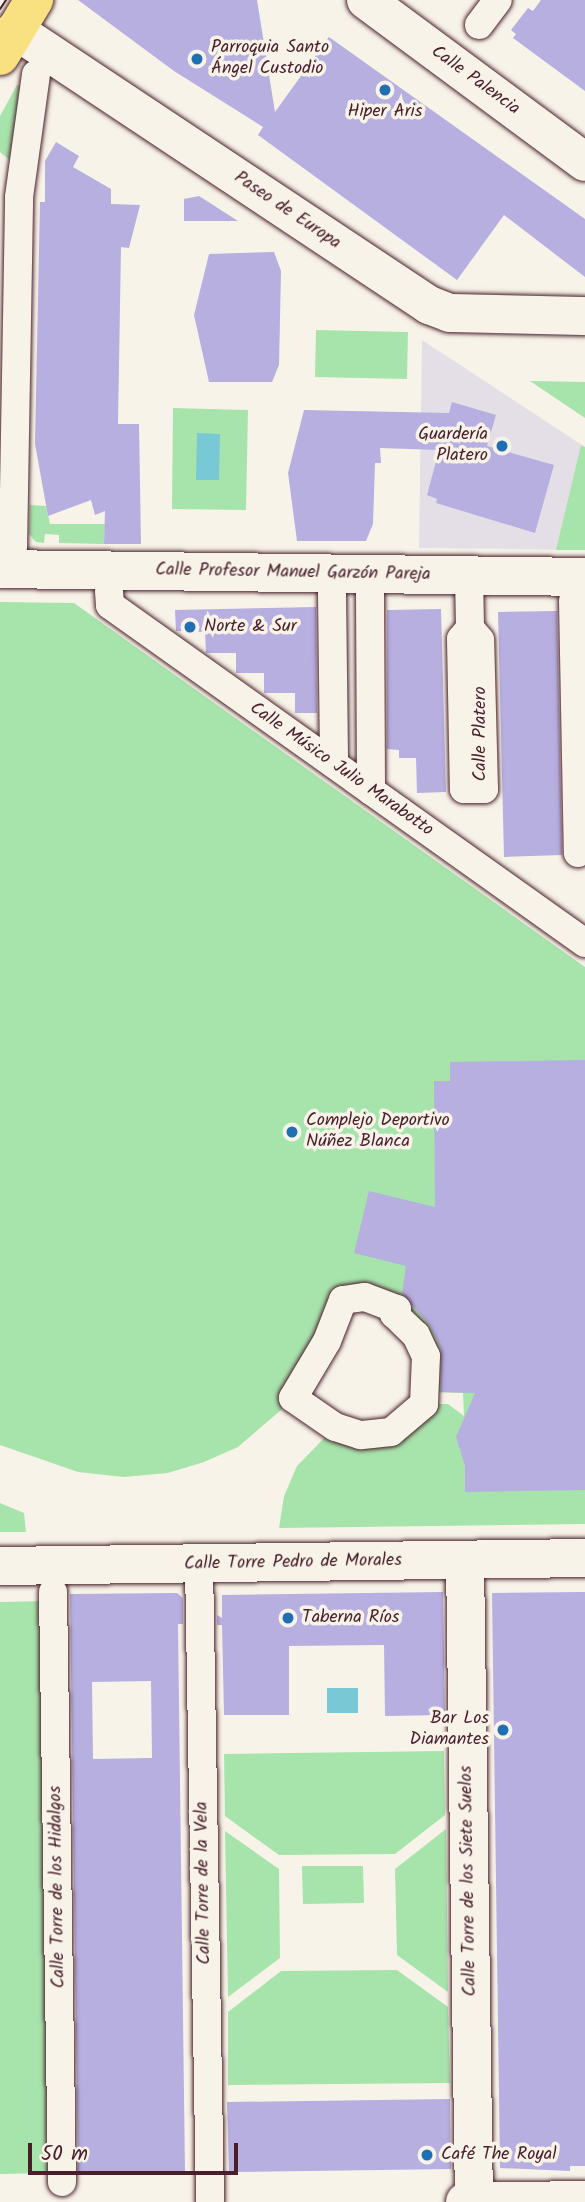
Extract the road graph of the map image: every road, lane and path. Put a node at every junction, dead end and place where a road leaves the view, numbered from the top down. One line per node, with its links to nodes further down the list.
1 (366, 0): 6 (street, Calle Palencia)
2 (498, 0): 3 (street)
3 (479, 25)
4 (16, 29): 8 (street, Paseo de Europa)
5 (36, 74): 7 (street)
6 (585, 162)
7 (10, 189): 9 (street)
8 (585, 316)
9 (7, 558): 10 (street, Calle Profesor Manuel Garzón Pareja)
10 (470, 575): 11 (street, Calle Profesor Manuel Garzón Pareja); 15 (street)
11 (579, 589): 18 (street)
12 (109, 591): 16 (street, Calle Músico Julio Marabotto)
13 (332, 593): 16 (street, Calle Profesor Manuel Garzón Pareja)
14 (370, 594): 17 (street, Calle Profesor Manuel Garzón Pareja)
15 (470, 628)
16 (334, 764): 17 (street, Calle Músico Julio Marabotto)
17 (371, 791): 19 (street, Calle Músico Julio Marabotto)
18 (578, 853)
19 (585, 943)
20 (391, 1432): 20 (street)
21 (585, 1558): 22 (street, Calle Torre Pedro de Morales)
22 (465, 1560): 23 (street, Calle Torre Pedro de Morales); 30 (street, Calle Torre de los Siete Suelos)
23 (199, 1564): 24 (street, Calle Torre Pedro de Morales); 28 (street, Calle Torre de la Vela)
24 (0, 1566)
25 (53, 1591): 26 (street, Calle Torre de los Hidalgos)
26 (62, 2182)
27 (585, 2200): 30 (street)
28 (210, 2202)
29 (465, 2202): 30 (street)
30 (474, 2202)

